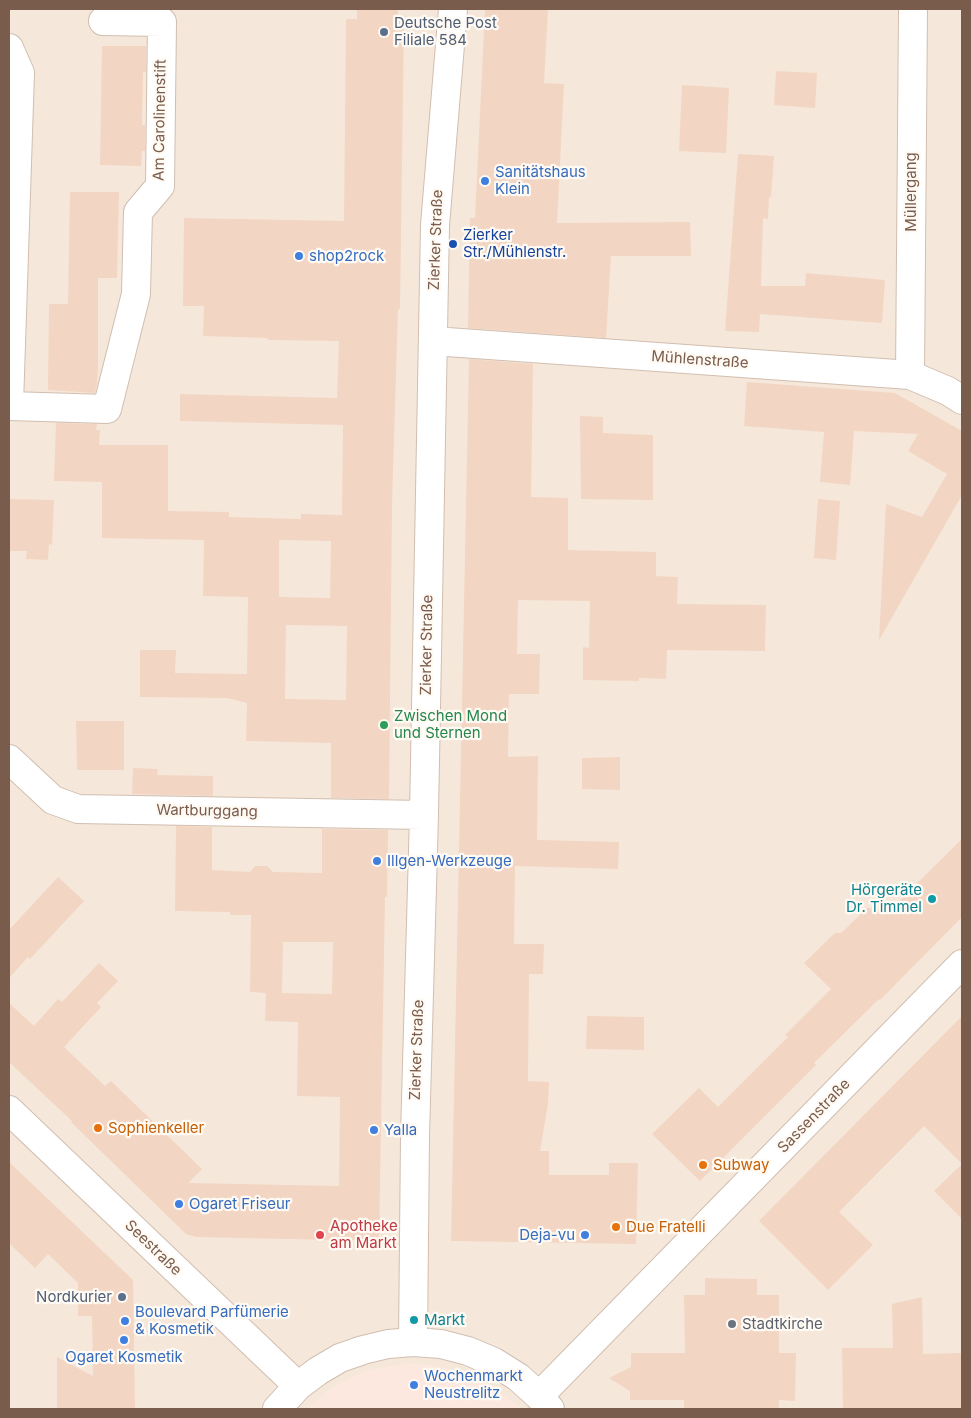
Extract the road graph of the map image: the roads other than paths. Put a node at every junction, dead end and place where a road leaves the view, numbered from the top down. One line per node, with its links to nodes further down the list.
1 (453, 9): 7 (street, Zierker Straße)
2 (913, 9): 8 (street, Müllergang)
3 (103, 21): 10 (street, Am Carolinenstift)
4 (9, 48): 5 (street, Am Carolinenstift)
5 (14, 88): 6 (street, Am Carolinenstift)
6 (11, 271): 10 (street, Am Carolinenstift)
7 (432, 341): 8 (street, Mühlenstraße); 12 (street, Zierker Straße)
8 (910, 375): 9 (street, Mühlenstraße)
9 (962, 400)
10 (9, 405)
11 (9, 759): 12 (street, Wartburggang)
12 (424, 815): 15 (street, Zierker Straße)
13 (962, 964): 17 (street, Sassenstraße)
14 (9, 1110): 16 (street, Seestraße)
15 (413, 1342): 16 (street); 17 (street)
16 (298, 1386): 18 (street)
17 (544, 1402)
18 (277, 1409)

